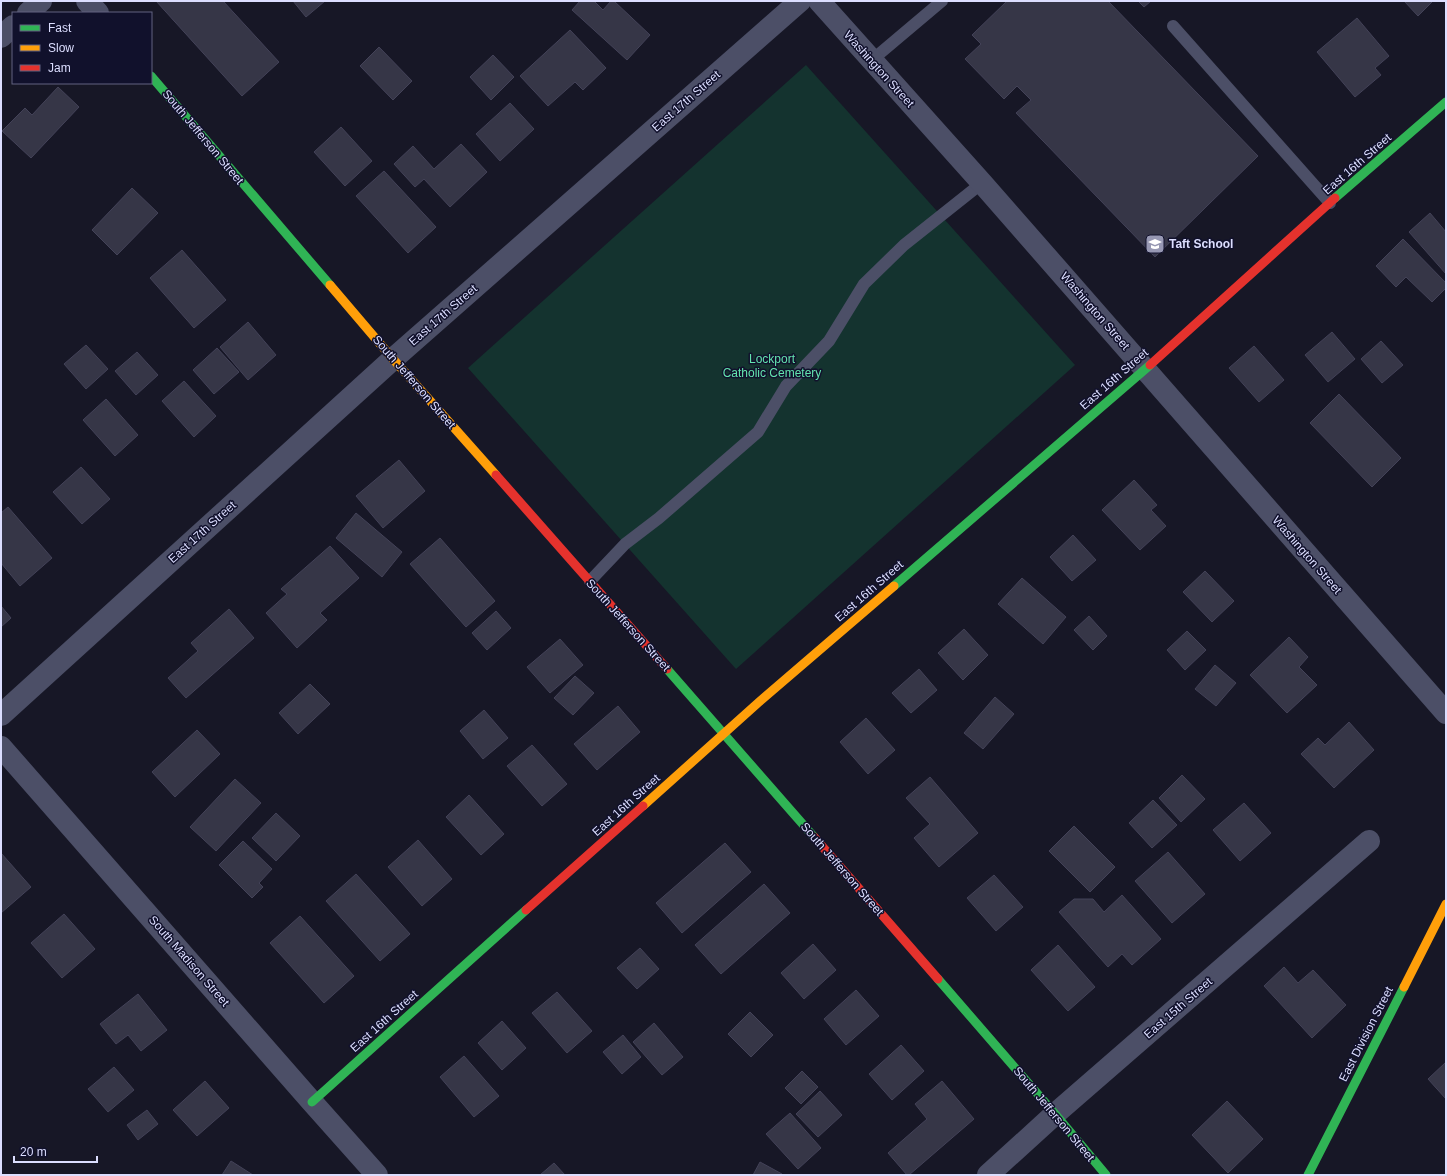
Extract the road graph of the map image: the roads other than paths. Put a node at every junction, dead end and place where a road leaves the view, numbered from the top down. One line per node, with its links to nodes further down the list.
1 (41, 1): 6 (street)
2 (87, 1): 7 (street)
3 (800, 1): 16 (street, East 17th Street)
4 (819, 1): 11 (street, Washington Street)
5 (942, 1): 11 (lane)
6 (29, 12)
7 (97, 12)
8 (1173, 26): 15 (lane)
9 (12, 27): 10 (street)
10 (1, 37)
11 (872, 60): 14 (street, Washington Street)
12 (152, 77): 16 (street, South Jefferson Street)
13 (1446, 102): 15 (street, East 16th Street)
14 (982, 183): 17 (street, Washington Street); 18 (lane)
15 (1330, 203): 17 (street, East 16th Street)
16 (393, 359): 18 (street, South Jefferson Street); 20 (street, East 17th Street)
17 (1145, 369): 19 (street, Washington Street); 21 (street, East 16th Street)
18 (590, 582): 21 (street, South Jefferson Street)
19 (1446, 713)
20 (1, 714)
21 (724, 733): 25 (street, East 16th Street); 26 (street, South Jefferson Street)
22 (1, 746): 25 (street, South Madison Street)
23 (1368, 841): 26 (street, East 15th Street)
24 (1446, 904): 30 (street, East Division Street)
25 (312, 1102): 27 (street, South Madison Street)
26 (1055, 1114): 28 (street, East 15th Street); 29 (street, South Jefferson Street)
27 (377, 1175)
28 (988, 1175)
29 (1106, 1175)
30 (1308, 1175)

